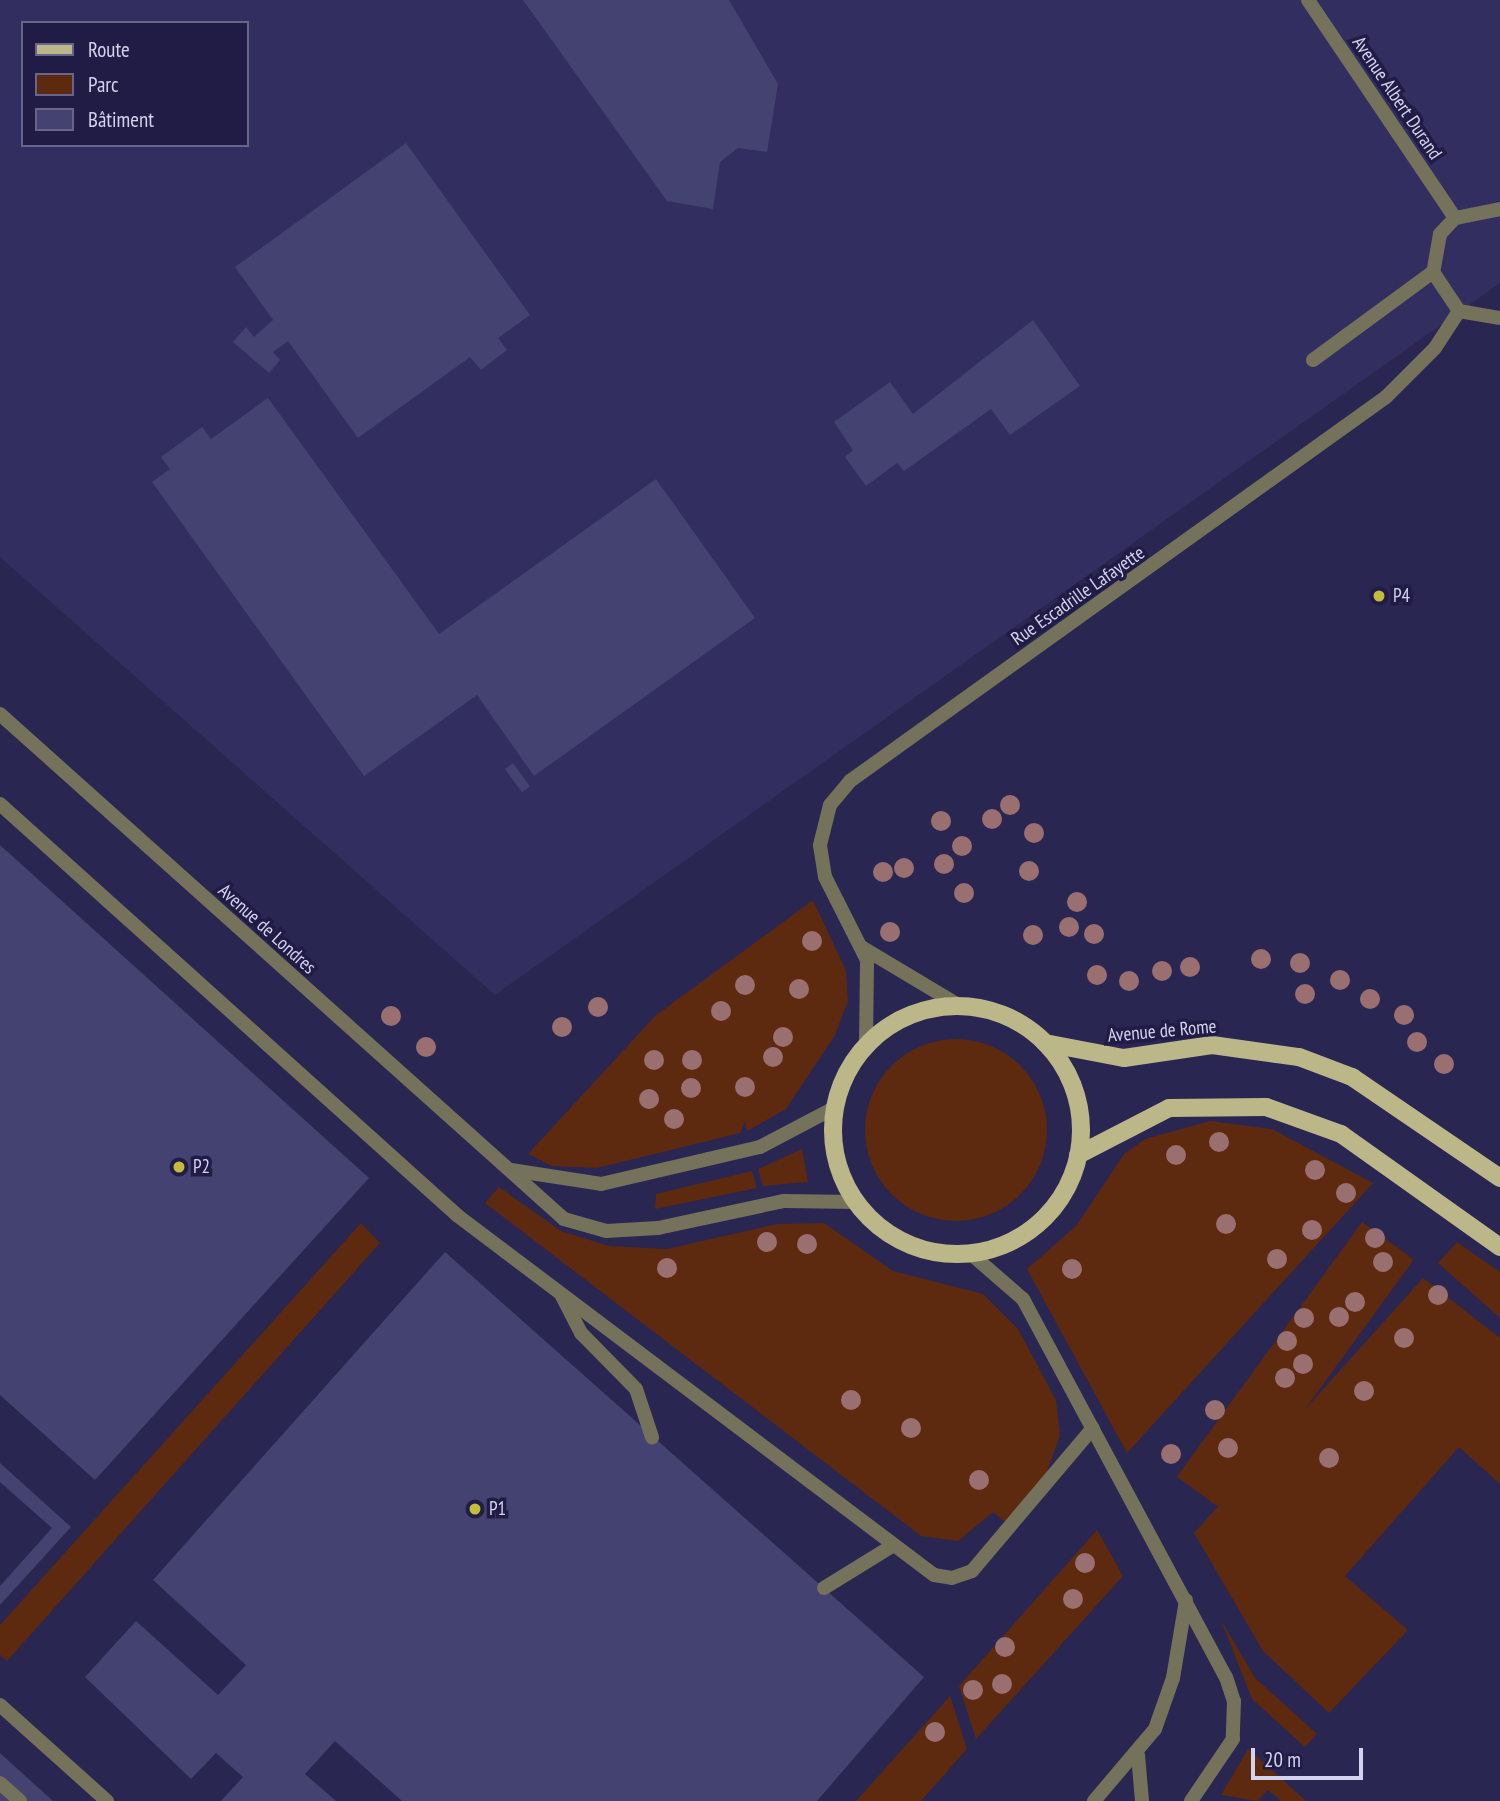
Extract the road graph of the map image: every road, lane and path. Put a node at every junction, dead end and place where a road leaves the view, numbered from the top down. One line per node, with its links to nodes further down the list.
1 (1308, 0): 3 (street, Avenue Albert Durand)
2 (1500, 209): 3 (street)
3 (1455, 218): 4 (street)
4 (1433, 272): 5 (street); 7 (street)
5 (1459, 312): 6 (street); 10 (street, Rue Escadrille Lafayette)
6 (1500, 318)
7 (1313, 360)
8 (0, 714): 16 (street, Avenue de Londres)
9 (0, 804): 21 (street)
10 (863, 948): 11 (street); 13 (street, Rue Escadrille Lafayette)
11 (960, 1006): 12 (main road); 13 (main road)
12 (1045, 1043): 15 (main road); 17 (main road, Avenue de Rome)
13 (866, 1045): 14 (main road)
14 (834, 1108): 16 (street); 18 (main road)
15 (1078, 1155): 19 (main road); 20 (main road)
16 (510, 1170): 18 (street, Avenue de Londres)
17 (1500, 1178)
18 (855, 1202): 20 (main road)
19 (1500, 1247)
20 (970, 1253): 22 (street)
21 (560, 1292): 23 (street); 24 (street)
22 (1093, 1428): 24 (street); 26 (street)
23 (652, 1437)
24 (891, 1546): 25 (street)
25 (824, 1588)
26 (1186, 1600): 28 (street); 34 (street)
27 (0, 1704): 31 (street)
28 (1138, 1755): 32 (street); 33 (street)
29 (0, 1783): 30 (street)
30 (20, 1801)
31 (107, 1801)
32 (1094, 1801)
33 (1142, 1801)
34 (1191, 1801)

